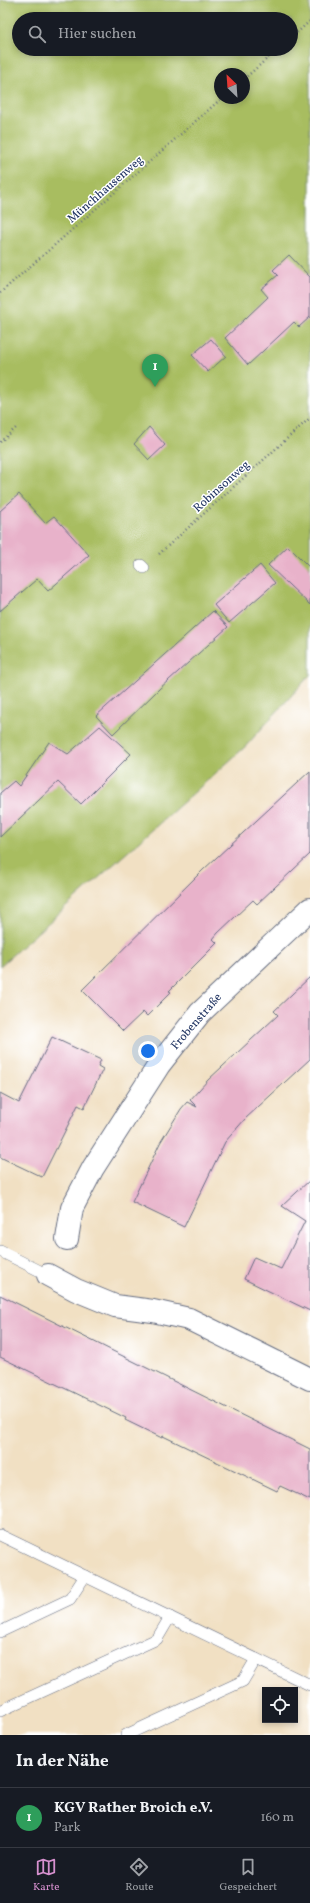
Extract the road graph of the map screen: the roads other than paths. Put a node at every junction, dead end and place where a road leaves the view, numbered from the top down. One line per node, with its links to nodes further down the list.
1 (310, 909): 2 (street, Frobenstraße)
2 (67, 1239)
3 (0, 1251): 4 (lane)
4 (48, 1275): 5 (street)
5 (310, 1379)
6 (0, 1535): 7 (lane)
7 (85, 1576): 8 (lane); 9 (lane)
8 (170, 1618): 10 (lane); 12 (lane)
9 (0, 1632)
10 (256, 1659): 11 (lane); 13 (lane)
11 (310, 1685)
12 (0, 1711)
13 (126, 1735)

